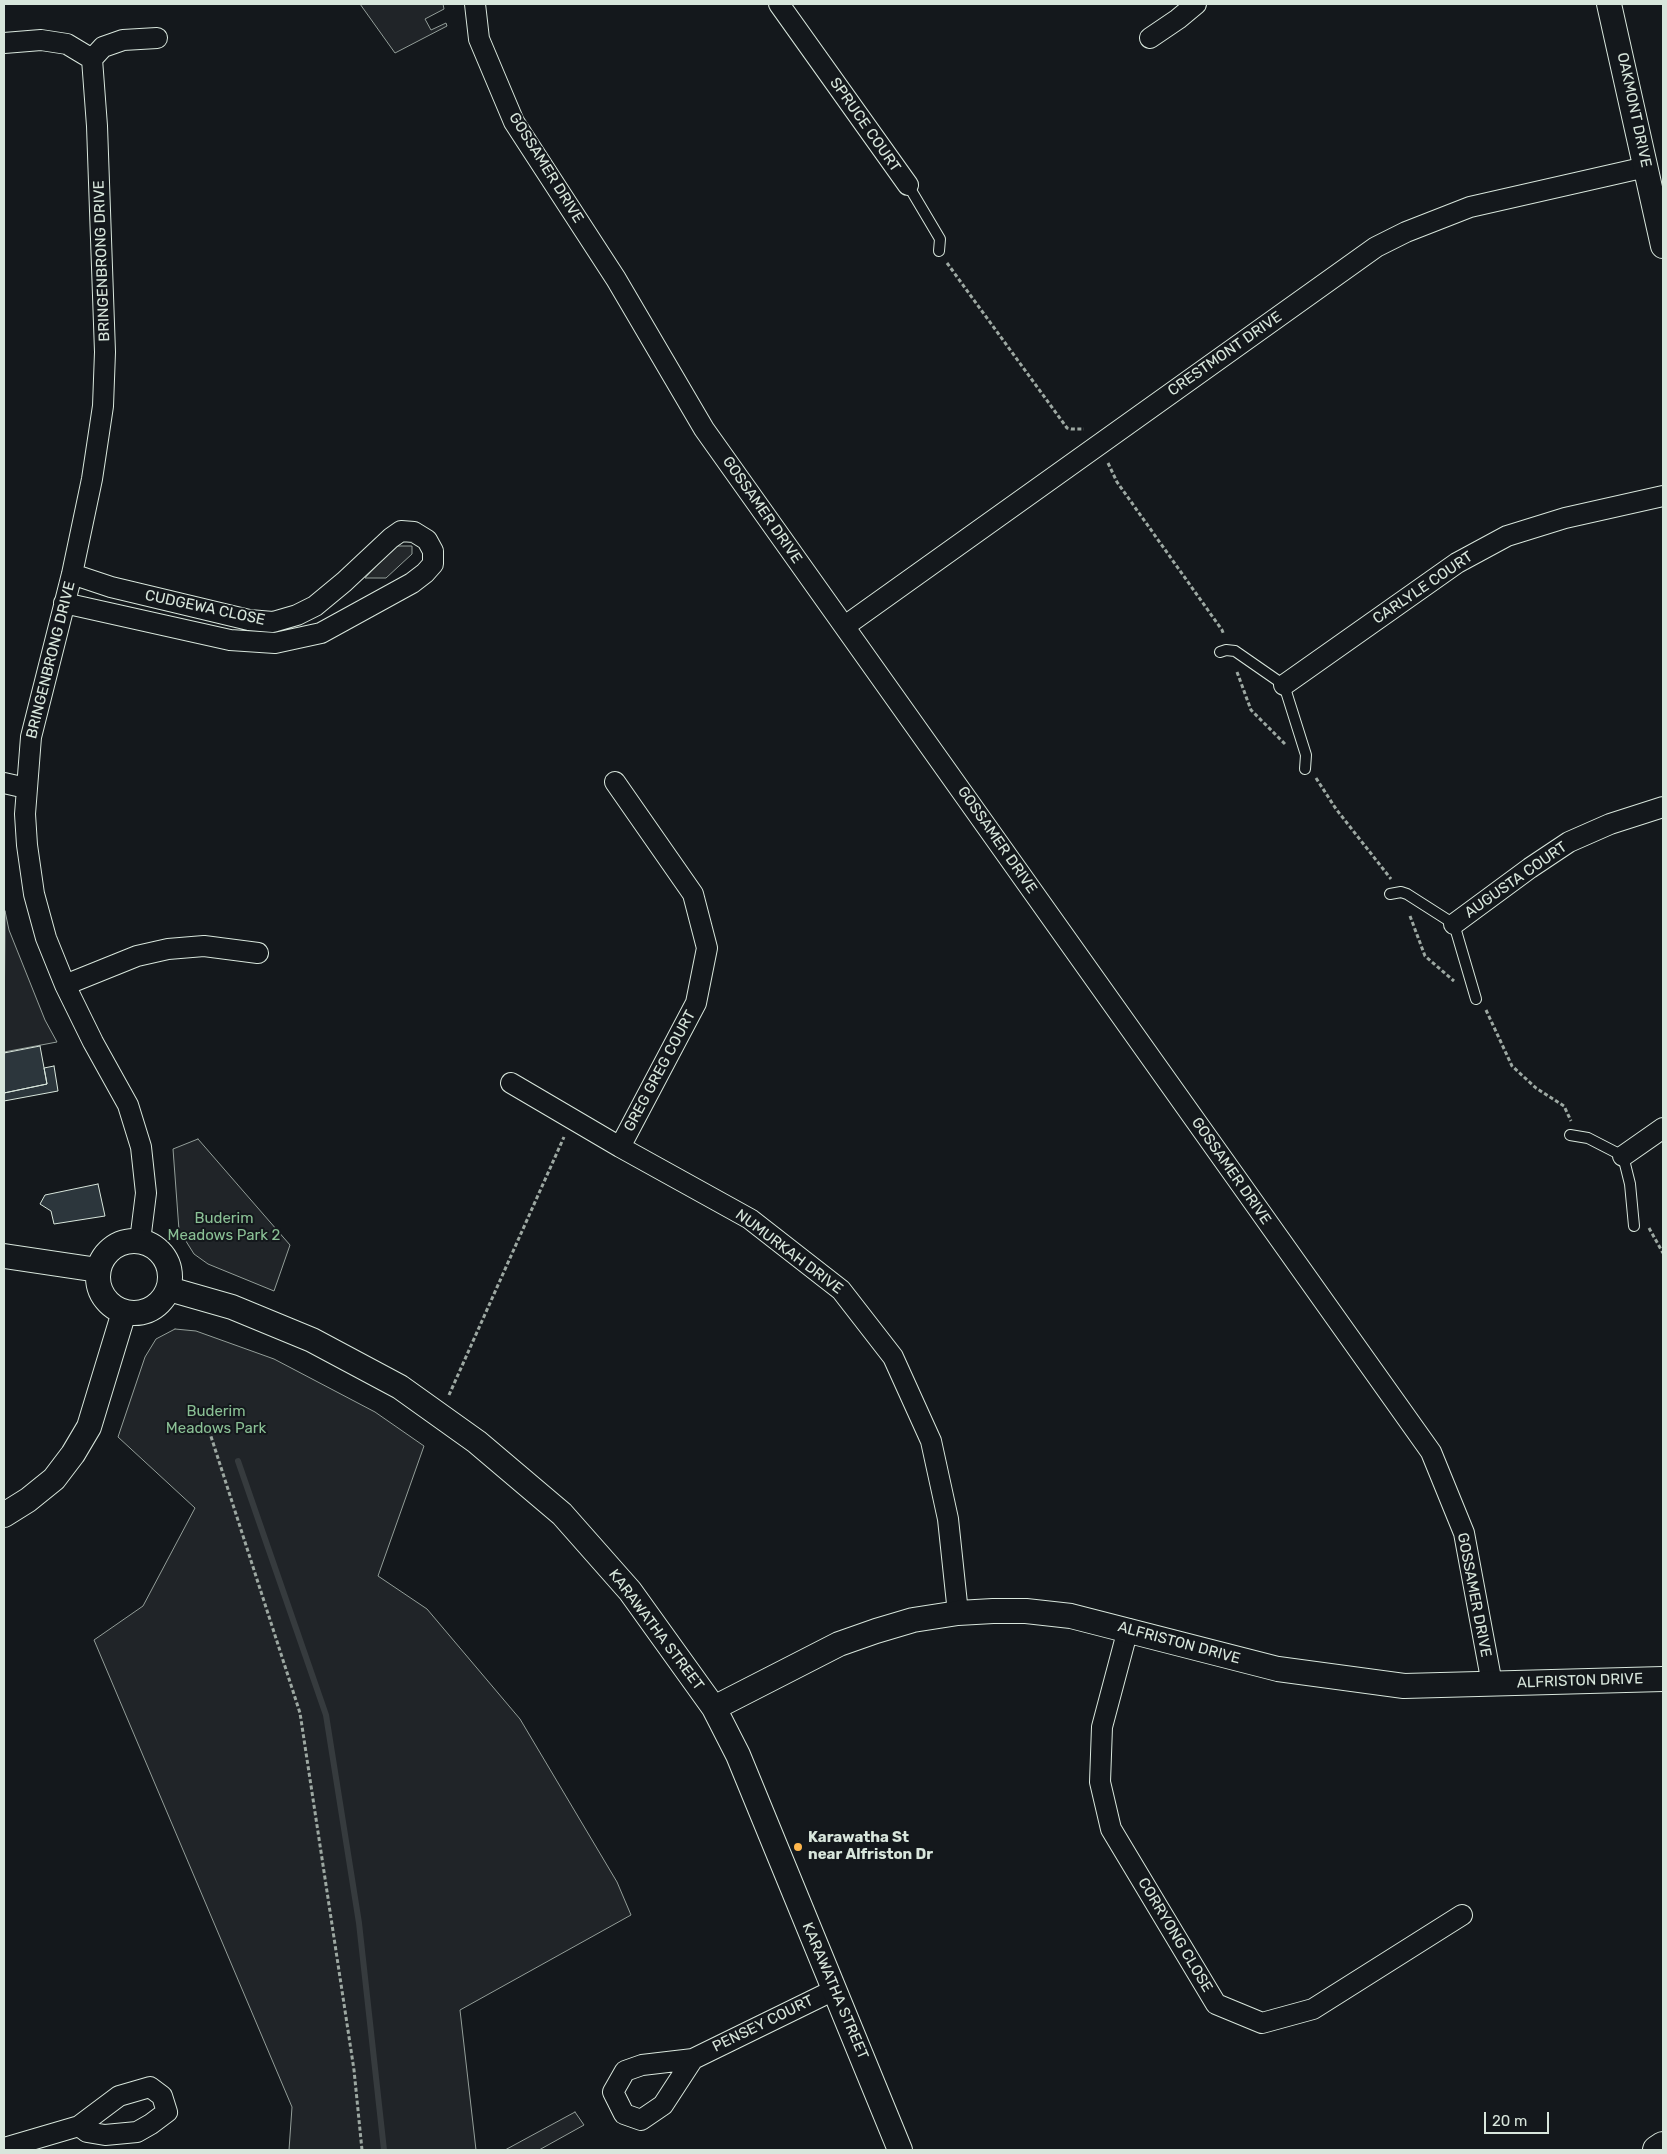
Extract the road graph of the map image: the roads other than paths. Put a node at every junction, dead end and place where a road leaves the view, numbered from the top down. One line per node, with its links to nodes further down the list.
1 (475, 4): 16 (street, GOSSAMER DRIVE)
2 (779, 4): 10 (street, SPRUCE COURT)
3 (1196, 4): 6 (street)
4 (1609, 4): 9 (street, OAKMONT DRIVE)
5 (157, 38): 8 (street)
6 (1150, 38)
7 (4, 43): 8 (street)
8 (92, 59): 14 (street, BRINGENBRONG DRIVE)
9 (1646, 167): 11 (street, OAKMONT DRIVE); 16 (street, CRESTMONT DRIVE)
10 (908, 185): 12 (lane, SPRUCE COURT)
11 (1663, 246)
12 (938, 251)
13 (1663, 496): 18 (street, CARLYLE COURT)
14 (72, 574): 15 (street, BRINGENBRONG DRIVE); 15 (street, CUDGEWA CLOSE)
15 (64, 603): 22 (street, BRINGENBRONG DRIVE)
16 (845, 626): 44 (street, GOSSAMER DRIVE)
17 (1225, 651): 18 (lane)
18 (1284, 685): 19 (lane)
19 (1306, 767)
20 (615, 782): 32 (street, GREG GREG COURT)
21 (4, 783): 22 (street)
22 (26, 788): 27 (street, BRINGENBRONG DRIVE)
23 (1663, 807): 25 (street, AUGUSTA COURT)
24 (1390, 894): 25 (lane)
25 (1454, 924): 28 (lane)
26 (258, 953): 27 (street)
27 (65, 985): 35 (street, BRINGENBRONG DRIVE)
28 (1476, 999)
29 (511, 1083): 32 (street, NUMURKAH DRIVE)
30 (1663, 1128): 33 (street)
31 (1573, 1136): 33 (lane)
32 (620, 1147): 41 (street, NUMURKAH DRIVE)
33 (1623, 1156): 34 (lane)
34 (1634, 1226)
35 (140, 1241): 37 (street); 38 (street)
36 (4, 1256): 37 (street)
37 (98, 1270): 39 (street)
38 (169, 1289): 39 (street); 45 (street, KARAWATHA STREET)
39 (124, 1312): 40 (street)
40 (4, 1515)
41 (958, 1613): 42 (street, ALFRISTON DRIVE); 45 (street, ALFRISTON DRIVE)
42 (1128, 1629): 44 (street, ALFRISTON DRIVE); 46 (street, CORRYONG CLOSE)
43 (1663, 1678): 44 (street, ALFRISTON DRIVE)
44 (1492, 1684)
45 (714, 1708): 47 (street, KARAWATHA STREET)
46 (1462, 1915)
47 (834, 1990): 48 (street, PENSEY COURT); 52 (street, KARAWATHA STREET)
48 (693, 2059)
49 (79, 2126): 51 (street)
50 (1663, 2146): 53 (main road)
51 (4, 2148)
52 (900, 2150)
53 (1657, 2150)

